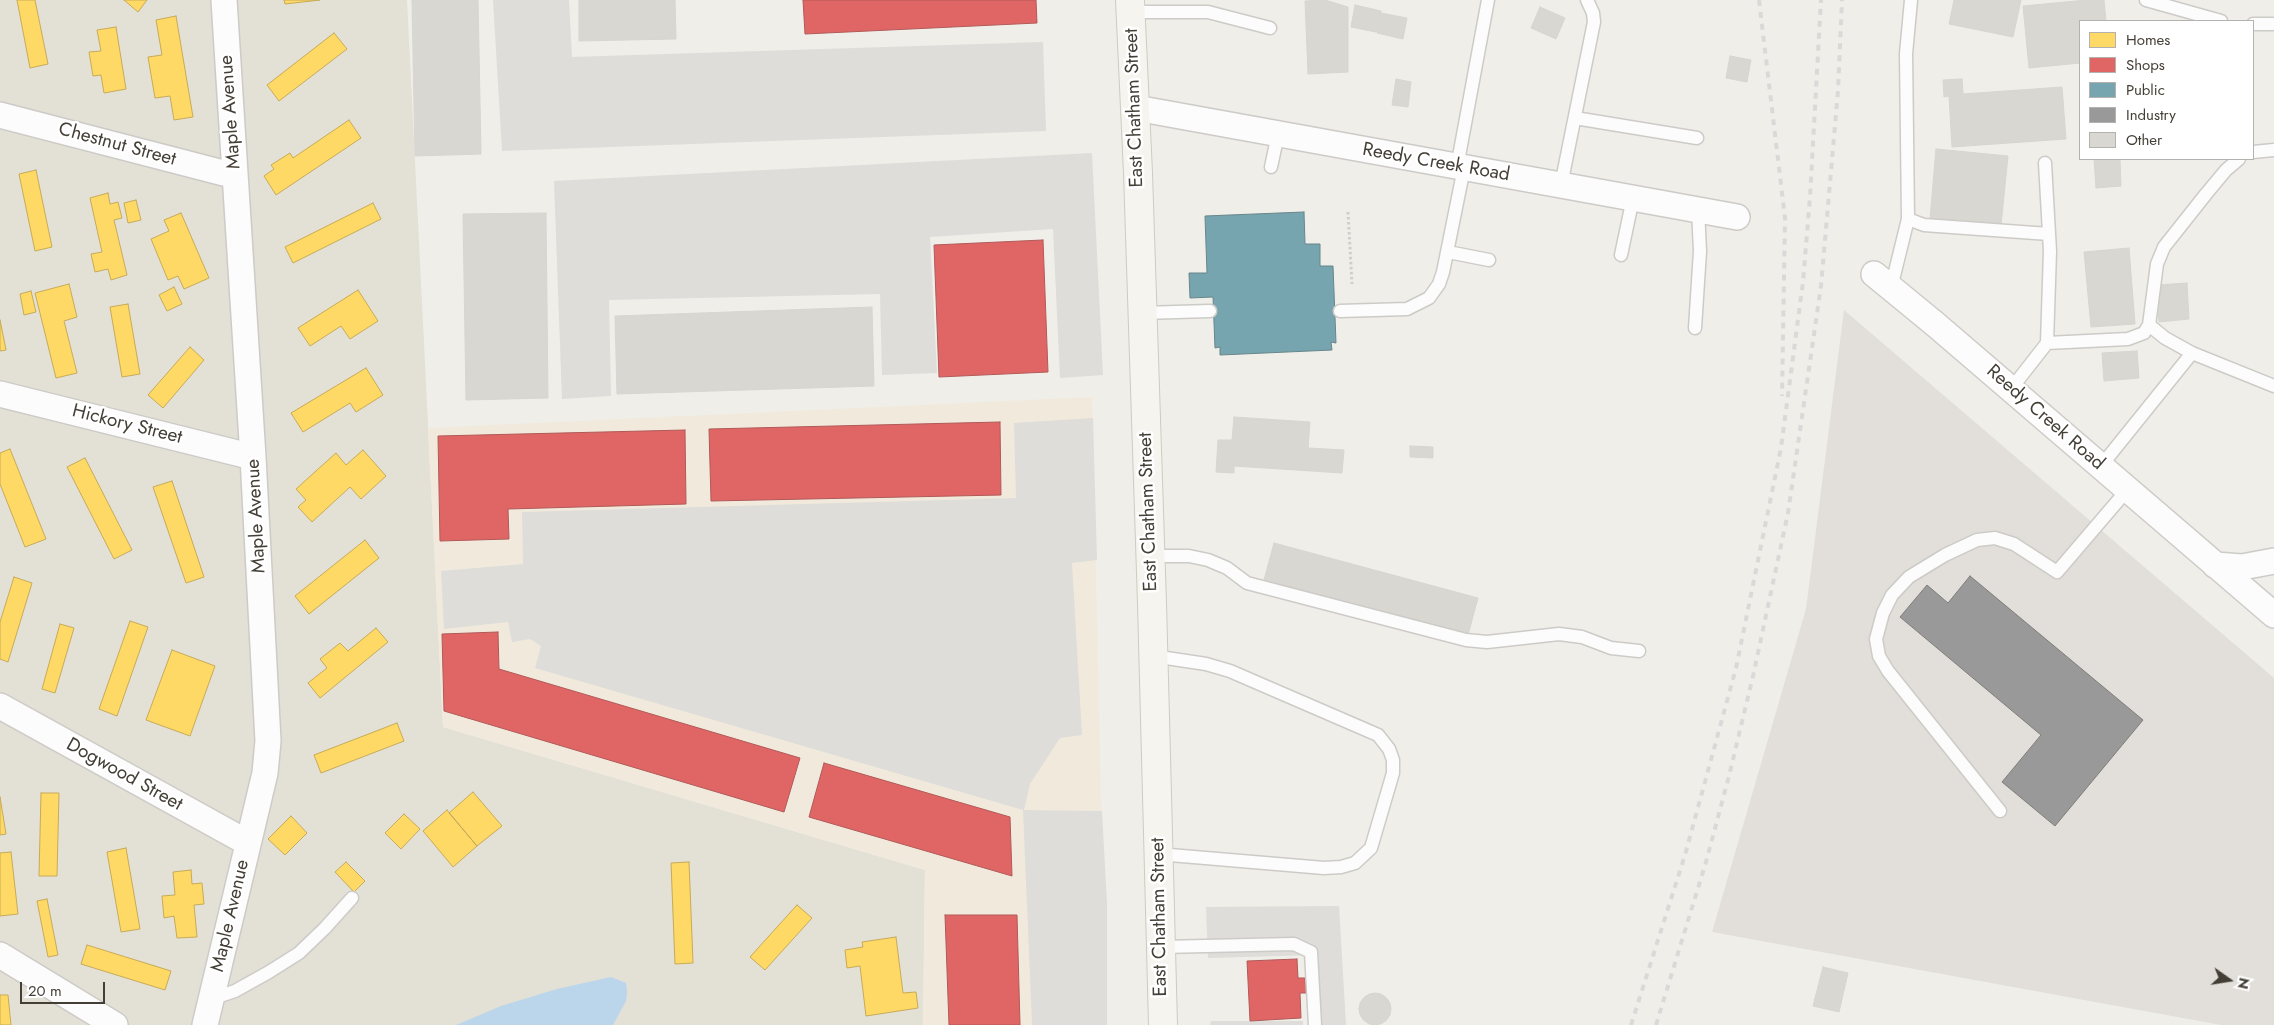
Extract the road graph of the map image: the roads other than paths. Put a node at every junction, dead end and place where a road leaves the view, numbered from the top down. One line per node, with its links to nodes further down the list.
1 (224, 0): 22 (street, Maple Avenue)
2 (1488, 0): 21 (lane)
3 (1587, 0): 13 (lane)
4 (1911, 0): 27 (lane)
5 (2146, 0): 7 (lane)
6 (1131, 6): 10 (lane); 11 (main road, East Chatham Street)
7 (2217, 20)
8 (2254, 24): 9 (lane)
9 (2274, 24)
10 (1270, 28)
11 (1136, 108): 14 (street, Reedy Creek Road); 35 (main road, East Chatham Street)
12 (0, 115): 22 (street, Chestnut Street)
13 (1575, 118): 15 (lane); 23 (lane)
14 (1278, 134): 20 (lane); 21 (street, Reedy Creek Road)
15 (1697, 138)
16 (2274, 150): 17 (lane)
17 (2254, 152)
18 (2238, 160): 36 (lane)
19 (2045, 163): 28 (lane)
20 (1272, 167)
21 (1460, 167): 23 (street, Reedy Creek Road); 29 (lane)
22 (235, 176): 43 (street, Maple Avenue)
23 (1561, 185): 24 (street, Reedy Creek Road)
24 (1633, 198): 25 (street, Reedy Creek Road); 30 (lane)
25 (1698, 210): 26 (street, Reedy Creek Road); 37 (lane)
26 (1737, 217)
27 (1908, 219): 28 (lane); 32 (lane)
28 (2049, 234): 38 (lane)
29 (1448, 252): 31 (lane); 34 (lane)
30 (1621, 255)
31 (1489, 260)
32 (1883, 281): 41 (street, Reedy Creek Road)
33 (1210, 311): 35 (lane)
34 (1340, 311)
35 (1142, 313): 46 (main road, East Chatham Street)
36 (2149, 324): 38 (lane); 39 (lane)
37 (1695, 328)
38 (2047, 343): 41 (lane)
39 (2192, 353): 40 (lane); 44 (lane)
40 (2274, 386)
41 (2011, 389): 44 (street, Reedy Creek Road)
42 (0, 394): 43 (street, Hickory Street)
43 (254, 456): 54 (street, Maple Avenue)
44 (2100, 466): 45 (street, Reedy Creek Road)
45 (2128, 489): 48 (street, Reedy Creek Road); 53 (lane)
46 (1151, 556): 50 (lane); 51 (main road, East Chatham Street)
47 (2274, 561): 48 (street)
48 (2215, 565): 49 (street, Reedy Creek Road)
49 (2274, 615)
50 (1639, 651)
51 (1153, 656): 55 (main road, East Chatham Street); 55 (lane)
52 (0, 706): 54 (street, Dogwood Street)
53 (2000, 811)
54 (248, 843): 59 (street, Maple Avenue)
55 (1158, 854): 57 (main road, East Chatham Street)
56 (352, 898): 59 (lane)
57 (1161, 947): 62 (main road, East Chatham Street); 63 (lane)
58 (0, 955): 60 (street)
59 (211, 999): 61 (street, Maple Avenue)
60 (115, 1025)
61 (205, 1025)
62 (1163, 1025)
63 (1315, 1025)

